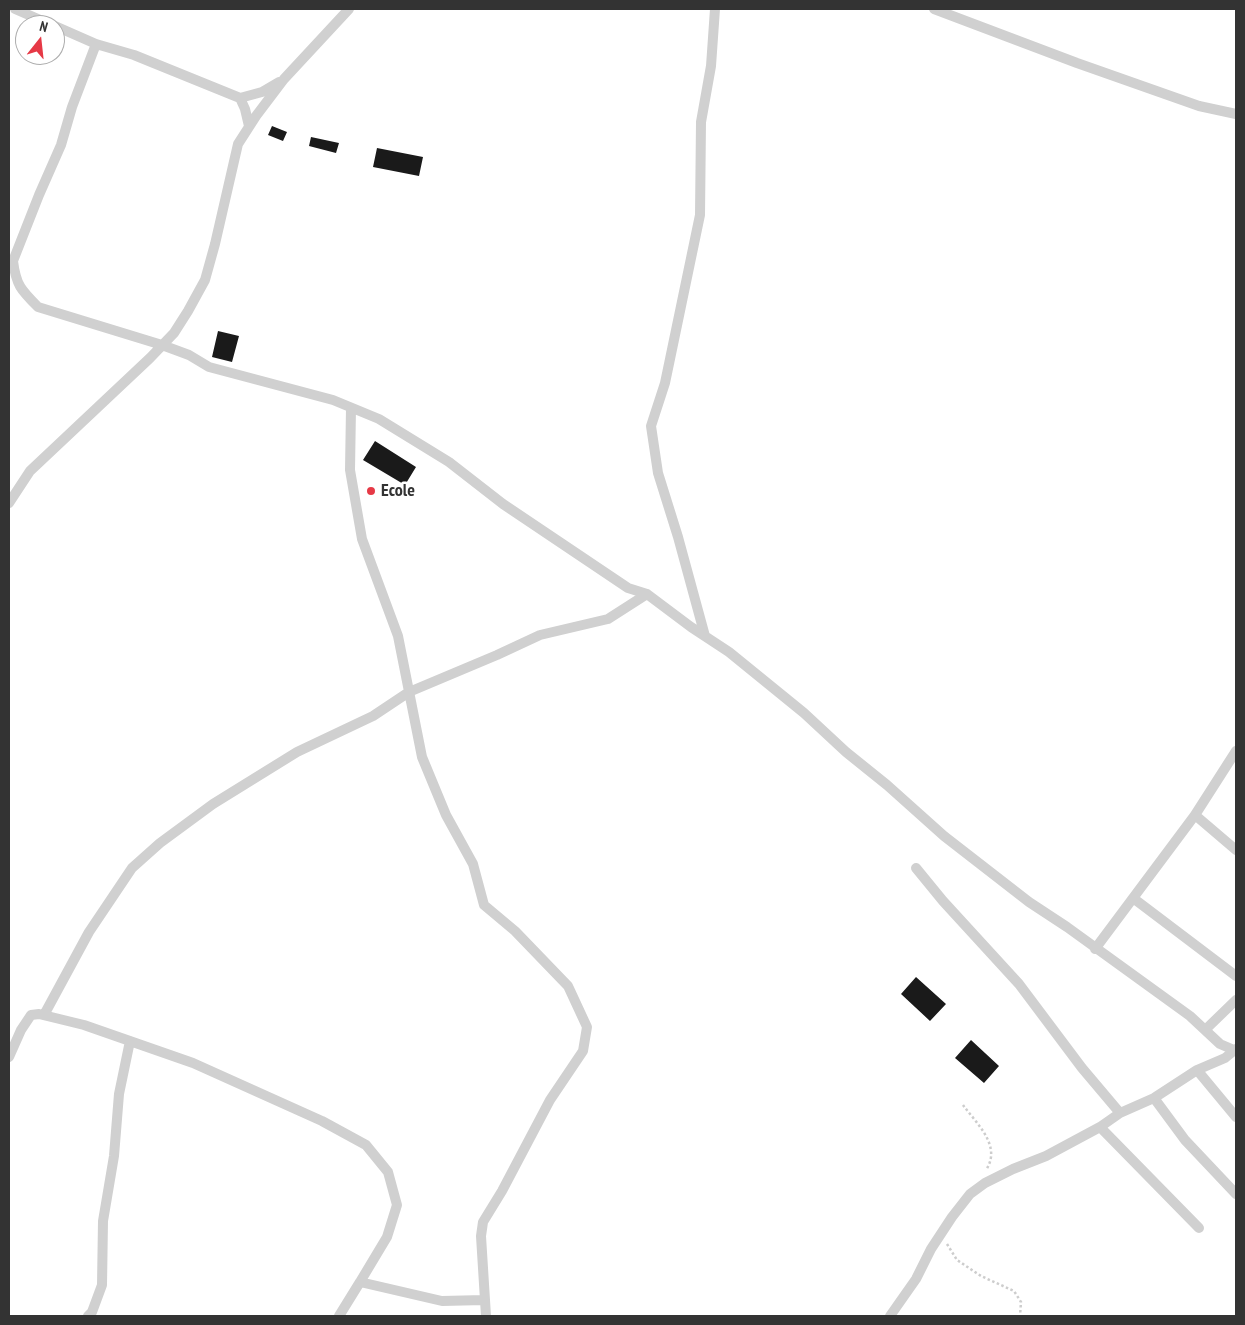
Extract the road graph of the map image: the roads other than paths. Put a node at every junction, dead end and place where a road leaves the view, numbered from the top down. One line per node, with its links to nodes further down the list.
1 (15, 9): 5 (street)
2 (349, 9): 8 (street)
3 (715, 9): 17 (street)
4 (934, 9): 10 (street)
5 (28, 15)
6 (65, 31): 7 (street)
7 (96, 44): 9 (street); 12 (street)
8 (284, 80): 9 (street); 11 (street)
9 (240, 98): 11 (street)
10 (1236, 114)
11 (249, 126): 13 (street)
12 (11, 264): 13 (street)
13 (162, 345): 14 (street); 15 (street)
14 (351, 408): 16 (street); 18 (street)
15 (9, 503)
16 (647, 594): 17 (street); 18 (street)
17 (705, 636): 24 (street)
18 (409, 692): 27 (street); 40 (street)
19 (1236, 751): 20 (street)
20 (1194, 815): 21 (street); 23 (street)
21 (1236, 850)
22 (916, 868): 34 (street)
23 (1133, 898): 24 (street); 25 (street)
24 (1095, 949): 28 (street)
25 (1236, 976)
26 (1236, 1000): 28 (street)
27 (44, 1015): 29 (street); 31 (street)
28 (1205, 1030): 30 (street)
29 (130, 1041): 39 (street); 41 (street)
30 (1235, 1050): 32 (street)
31 (9, 1057)
32 (1197, 1070): 33 (street); 35 (street)
33 (1154, 1098): 34 (street); 37 (street)
34 (1120, 1113): 36 (street)
35 (1236, 1117)
36 (1100, 1127): 38 (street); 44 (street)
37 (1236, 1194)
38 (1199, 1228)
39 (360, 1282): 40 (street); 42 (street)
40 (484, 1300): 43 (street)
41 (88, 1316)
42 (340, 1316)
43 (486, 1316)
44 (890, 1316)

